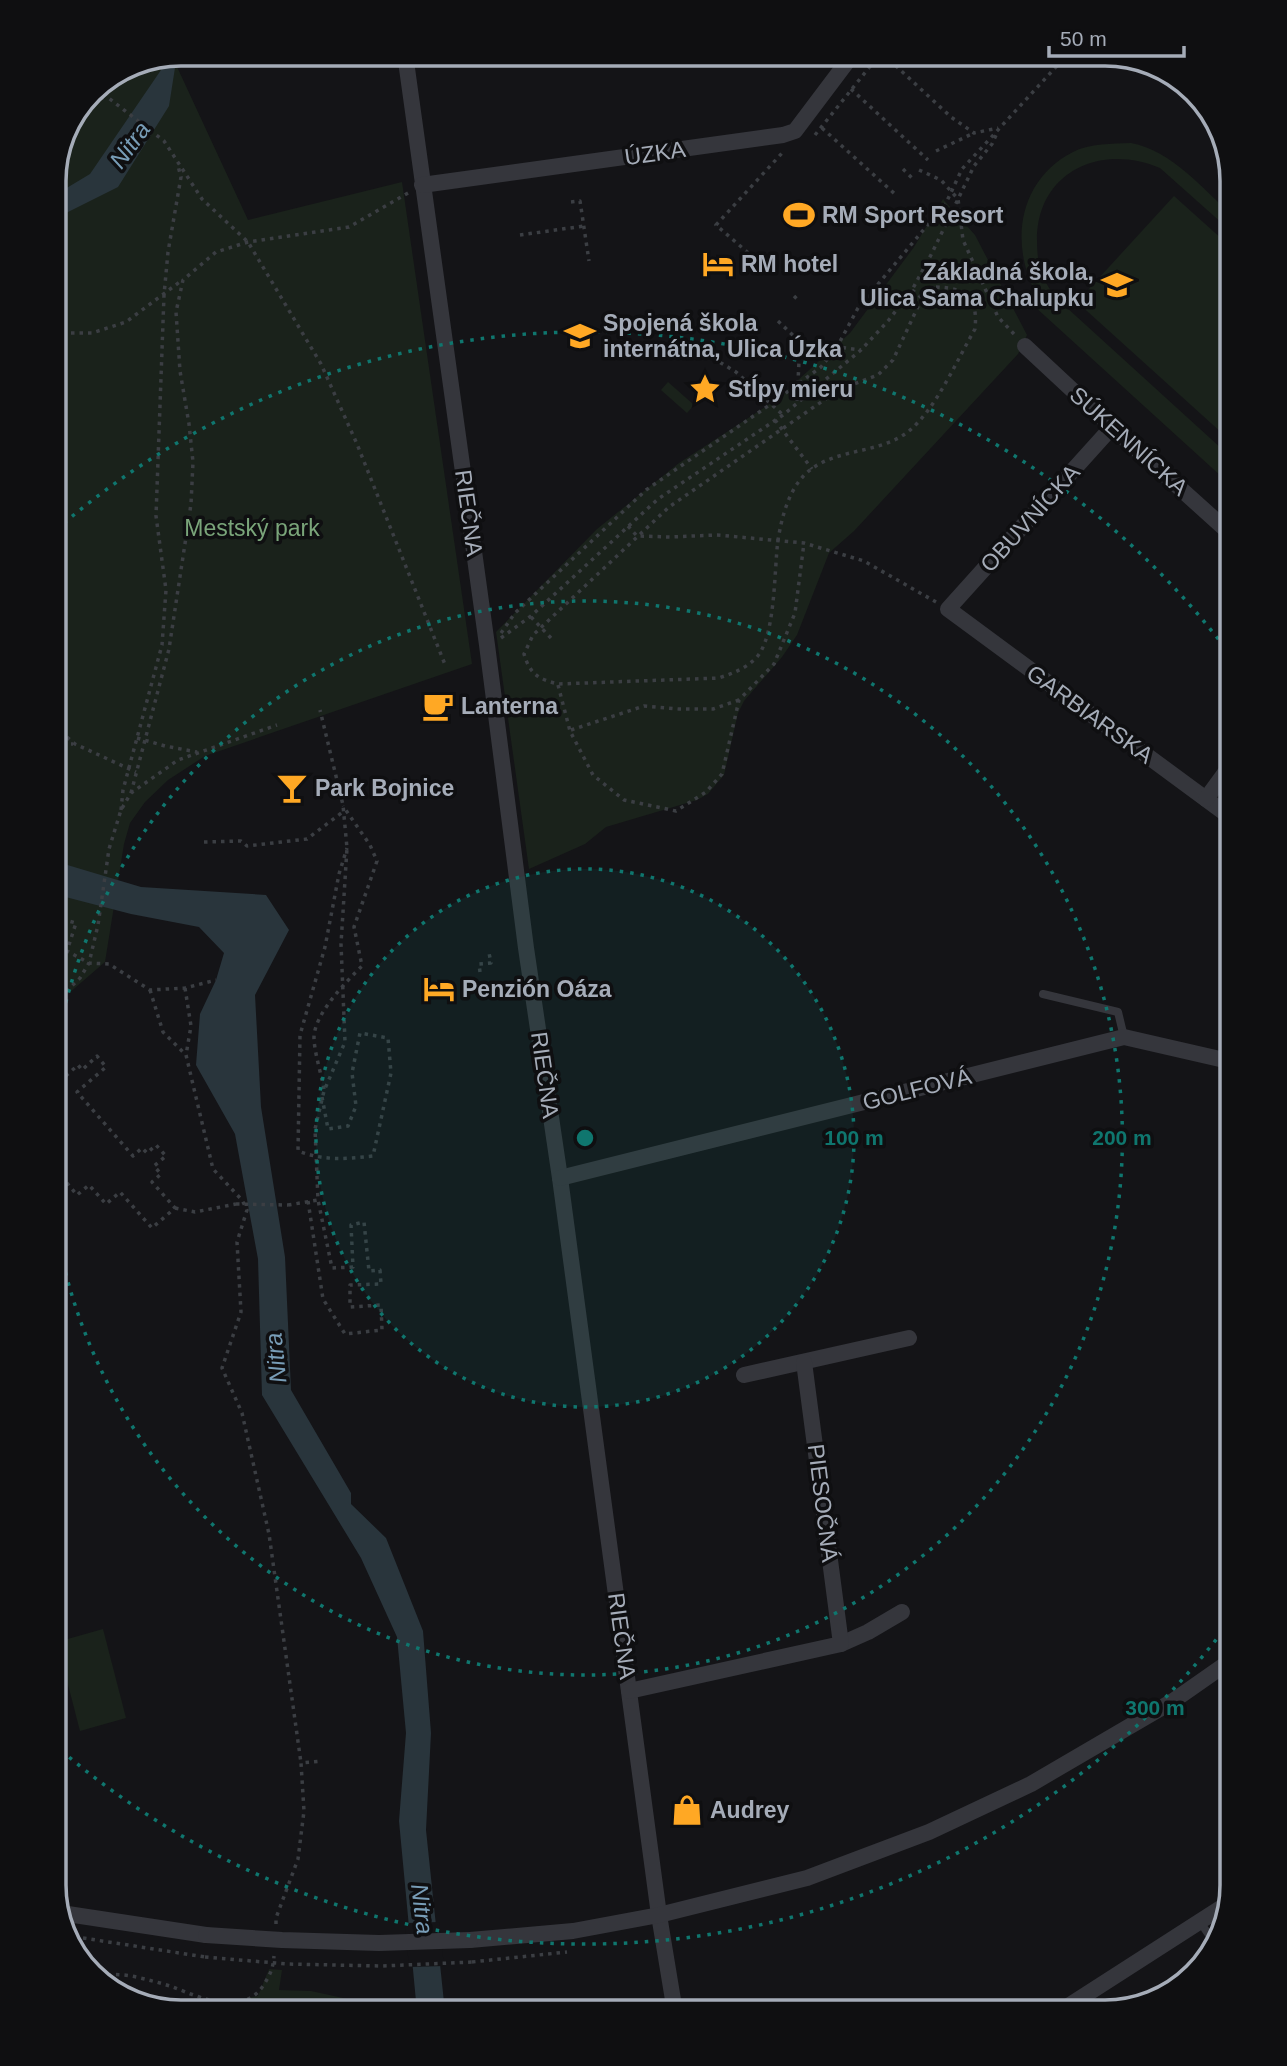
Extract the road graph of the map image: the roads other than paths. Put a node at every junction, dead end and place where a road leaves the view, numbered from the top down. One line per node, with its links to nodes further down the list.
1 (407, 66): 3 (street, RIEČNA)
2 (844, 67): 3 (street, ÚZKA)
3 (422, 185): 14 (street, RIEČNA)
4 (1026, 346): 5 (street, SÚKENNÍCKA)
5 (1112, 427): 6 (street, SÚKENNÍCKA); 7 (street, OBUVNÍCKA)
6 (1220, 524)
7 (948, 609): 9 (street, GARBIARSKA)
8 (1220, 780): 9 (street)
9 (1206, 799): 10 (street, GARBIARSKA)
10 (1220, 809)
11 (1043, 994): 12 (lane)
12 (1124, 1037): 13 (street, GOLFOVÁ); 14 (street, GOLFOVÁ)
13 (1220, 1059)
14 (560, 1178): 21 (street, RIEČNA)
15 (909, 1338): 16 (street)
16 (804, 1362): 17 (street); 19 (street, PIESOČNÁ)
17 (744, 1374)
18 (902, 1612): 19 (street)
19 (841, 1644): 21 (street)
20 (1220, 1668): 24 (street)
21 (629, 1691): 24 (street, RIEČNA)
22 (1218, 1910): 25 (street)
23 (70, 1914): 24 (street, bridge)
24 (659, 1915): 27 (street, RIEČNA)
25 (1200, 1922): 26 (lane); 28 (street)
26 (1209, 1935)
27 (673, 2000)
28 (1078, 2000)

